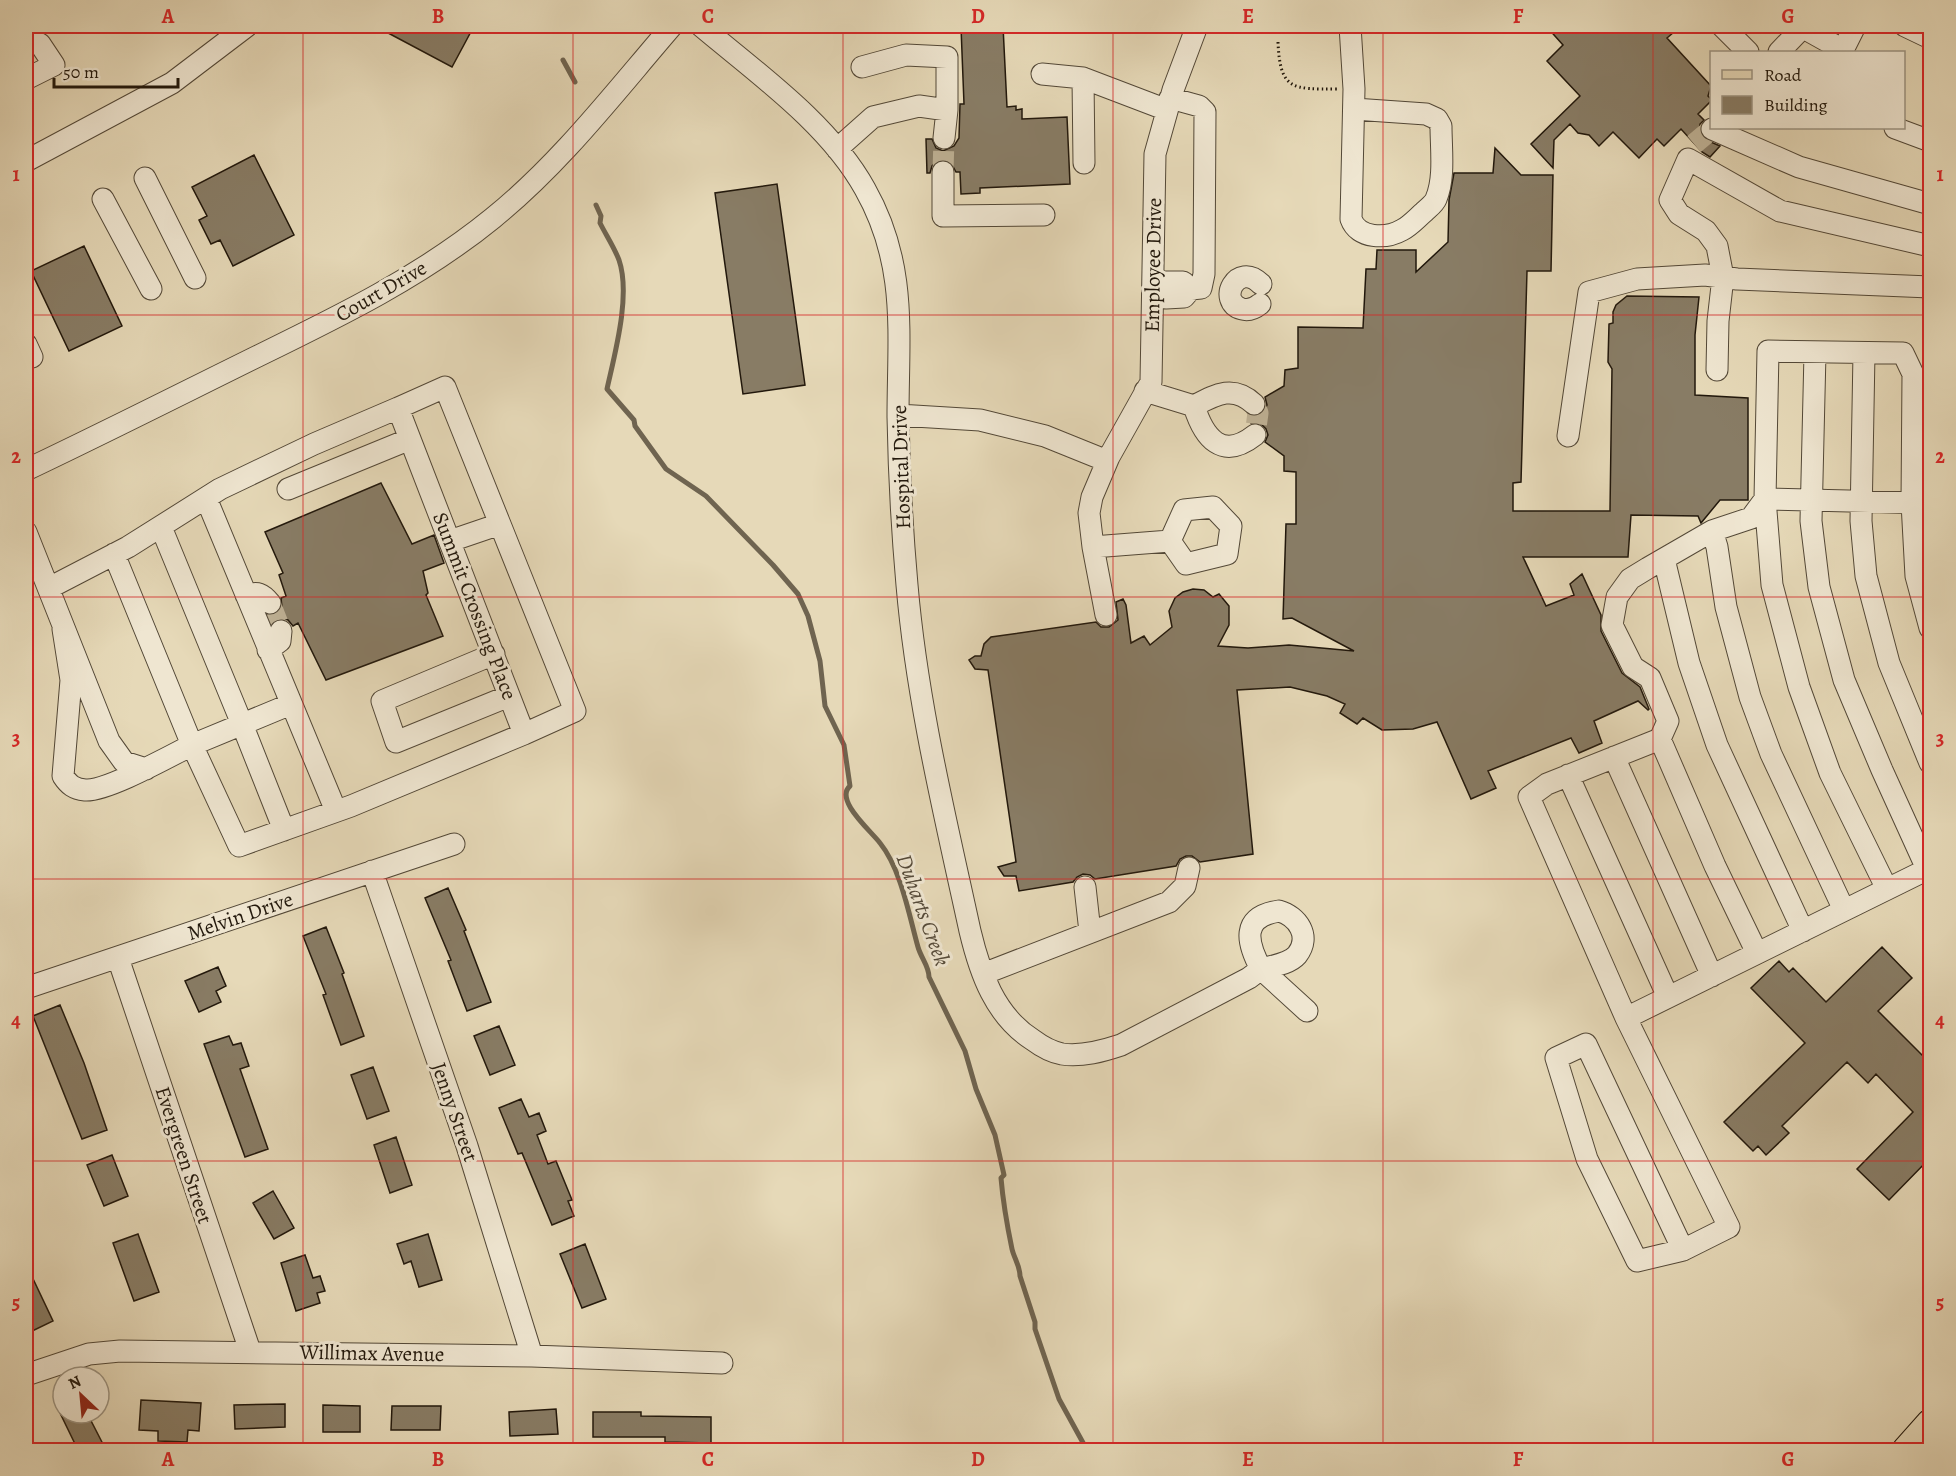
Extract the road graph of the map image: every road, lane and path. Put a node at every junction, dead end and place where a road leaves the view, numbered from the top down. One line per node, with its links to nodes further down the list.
1 (247, 26): 27 (street)
2 (672, 26): 54 (street, Court Drive)
3 (701, 26): 26 (street, Hospital Drive)
4 (1197, 26): 20 (street, Employee Drive)
5 (1350, 26): 19 (street)
6 (1722, 26): 13 (street)
7 (1802, 26): 8 (street); 14 (street)
8 (1855, 26)
9 (1905, 26): 11 (street)
10 (26, 36): 18 (street)
11 (1930, 38)
12 (1278, 42): 19 (path)
13 (1747, 51)
14 (1780, 51)
15 (862, 67): 21 (street)
16 (1042, 74): 17 (street)
17 (1083, 78): 20 (street); 28 (street)
18 (26, 79)
19 (1354, 99): 19 (street)
20 (1168, 104): 38 (street); 40 (street, Employee Drive)
21 (947, 110): 24 (street); 26 (street)
22 (1712, 129): 32 (street)
23 (1898, 129): 25 (street)
24 (944, 138)
25 (1930, 141)
26 (837, 149): 49 (street, Hospital Drive)
27 (26, 161)
28 (1084, 164)
29 (943, 172): 33 (street)
30 (145, 178): 36 (street)
31 (103, 199): 39 (street)
32 (1930, 204)
33 (1044, 215)
34 (1930, 246): 35 (street)
35 (1723, 277): 37 (street); 44 (street); 51 (street)
36 (195, 278)
37 (1930, 287)
38 (1196, 288): 40 (street); 41 (street)
39 (151, 289)
40 (1156, 291): 45 (street, Employee Drive)
41 (1261, 294)
42 (1815, 353): 43 (street); 57 (street); 58 (street)
43 (1864, 353): 59 (street); 60 (street)
44 (1717, 370)
45 (1145, 391): 47 (street); 53 (street, Employee Drive)
46 (1254, 404): 47 (street)
47 (1194, 406): 50 (street)
48 (398, 408): 52 (street, Summit Crossing Place); 56 (street); 61 (street)
49 (898, 415): 53 (street); 102 (street, Hospital Drive)
50 (1255, 435)
51 (1568, 436)
52 (410, 439): 55 (street); 65 (street, Summit Crossing Place)
53 (1107, 461): 67 (street, Employee Drive)
54 (26, 470)
55 (288, 489)
56 (206, 498): 62 (street); 71 (street)
57 (1765, 500): 58 (street); 63 (street); 96 (street)
58 (1812, 500): 59 (street); 93 (street)
59 (1862, 501): 60 (street); 86 (street)
60 (1921, 503): 74 (street)
61 (500, 524): 65 (street); 82 (street)
62 (160, 527): 68 (street); 81 (street)
63 (1712, 531): 69 (street); 97 (street)
64 (26, 532): 70 (street)
65 (450, 541): 78 (street, Summit Crossing Place)
66 (1170, 541): 67 (street)
67 (1093, 548): 73 (street, Employee Drive)
68 (114, 554): 70 (street); 84 (street)
69 (1664, 559): 83 (street); 98 (street)
70 (49, 588): 75 (street)
71 (246, 595): 72 (street); 77 (street)
72 (270, 603)
73 (1106, 615)
74 (1930, 628)
75 (63, 629): 87 (street); 87 (street)
76 (281, 631): 77 (street)
77 (268, 650): 80 (street)
78 (494, 654): 79 (street, Summit Crossing Place); 79 (street)
79 (509, 696): 82 (street, Summit Crossing Place)
80 (291, 704): 81 (street); 89 (street)
81 (242, 724): 84 (street); 90 (street)
82 (524, 734): 89 (street)
83 (1660, 739): 85 (street); 100 (street)
84 (192, 745): 87 (street); 90 (street)
85 (1614, 758): 88 (street); 103 (street)
86 (1930, 763)
87 (146, 769)
88 (1568, 776): 105 (street); 107 (street)
89 (336, 811): 90 (street)
90 (284, 830)
91 (454, 844): 94 (street, Melvin Drive)
92 (1189, 868): 99 (street)
93 (1929, 868): 96 (street)
94 (372, 871): 101 (street, Melvin Drive); 110 (street, Jenny Street)
95 (1085, 887): 99 (street)
96 (1887, 889): 97 (street)
97 (1844, 910): 98 (street)
98 (1803, 931): 100 (street)
99 (1090, 932): 102 (street)
100 (1757, 953): 103 (street)
101 (118, 958): 104 (street, Melvin Drive); 109 (street, Evergreen Street)
102 (983, 974): 106 (street, Hospital Drive)
103 (1712, 976): 105 (street)
104 (26, 988)
105 (1668, 997): 107 (street)
106 (1307, 1011)
107 (1626, 1018): 108 (street)
108 (1683, 1250): 108 (street)
109 (250, 1351): 110 (street, Willimax Avenue); 112 (street, Willimax Avenue)
110 (532, 1356): 111 (street, Willimax Avenue)
111 (722, 1363)
112 (26, 1375)
113 (1930, 1423): 114 (main road)
114 (1906, 1450)

